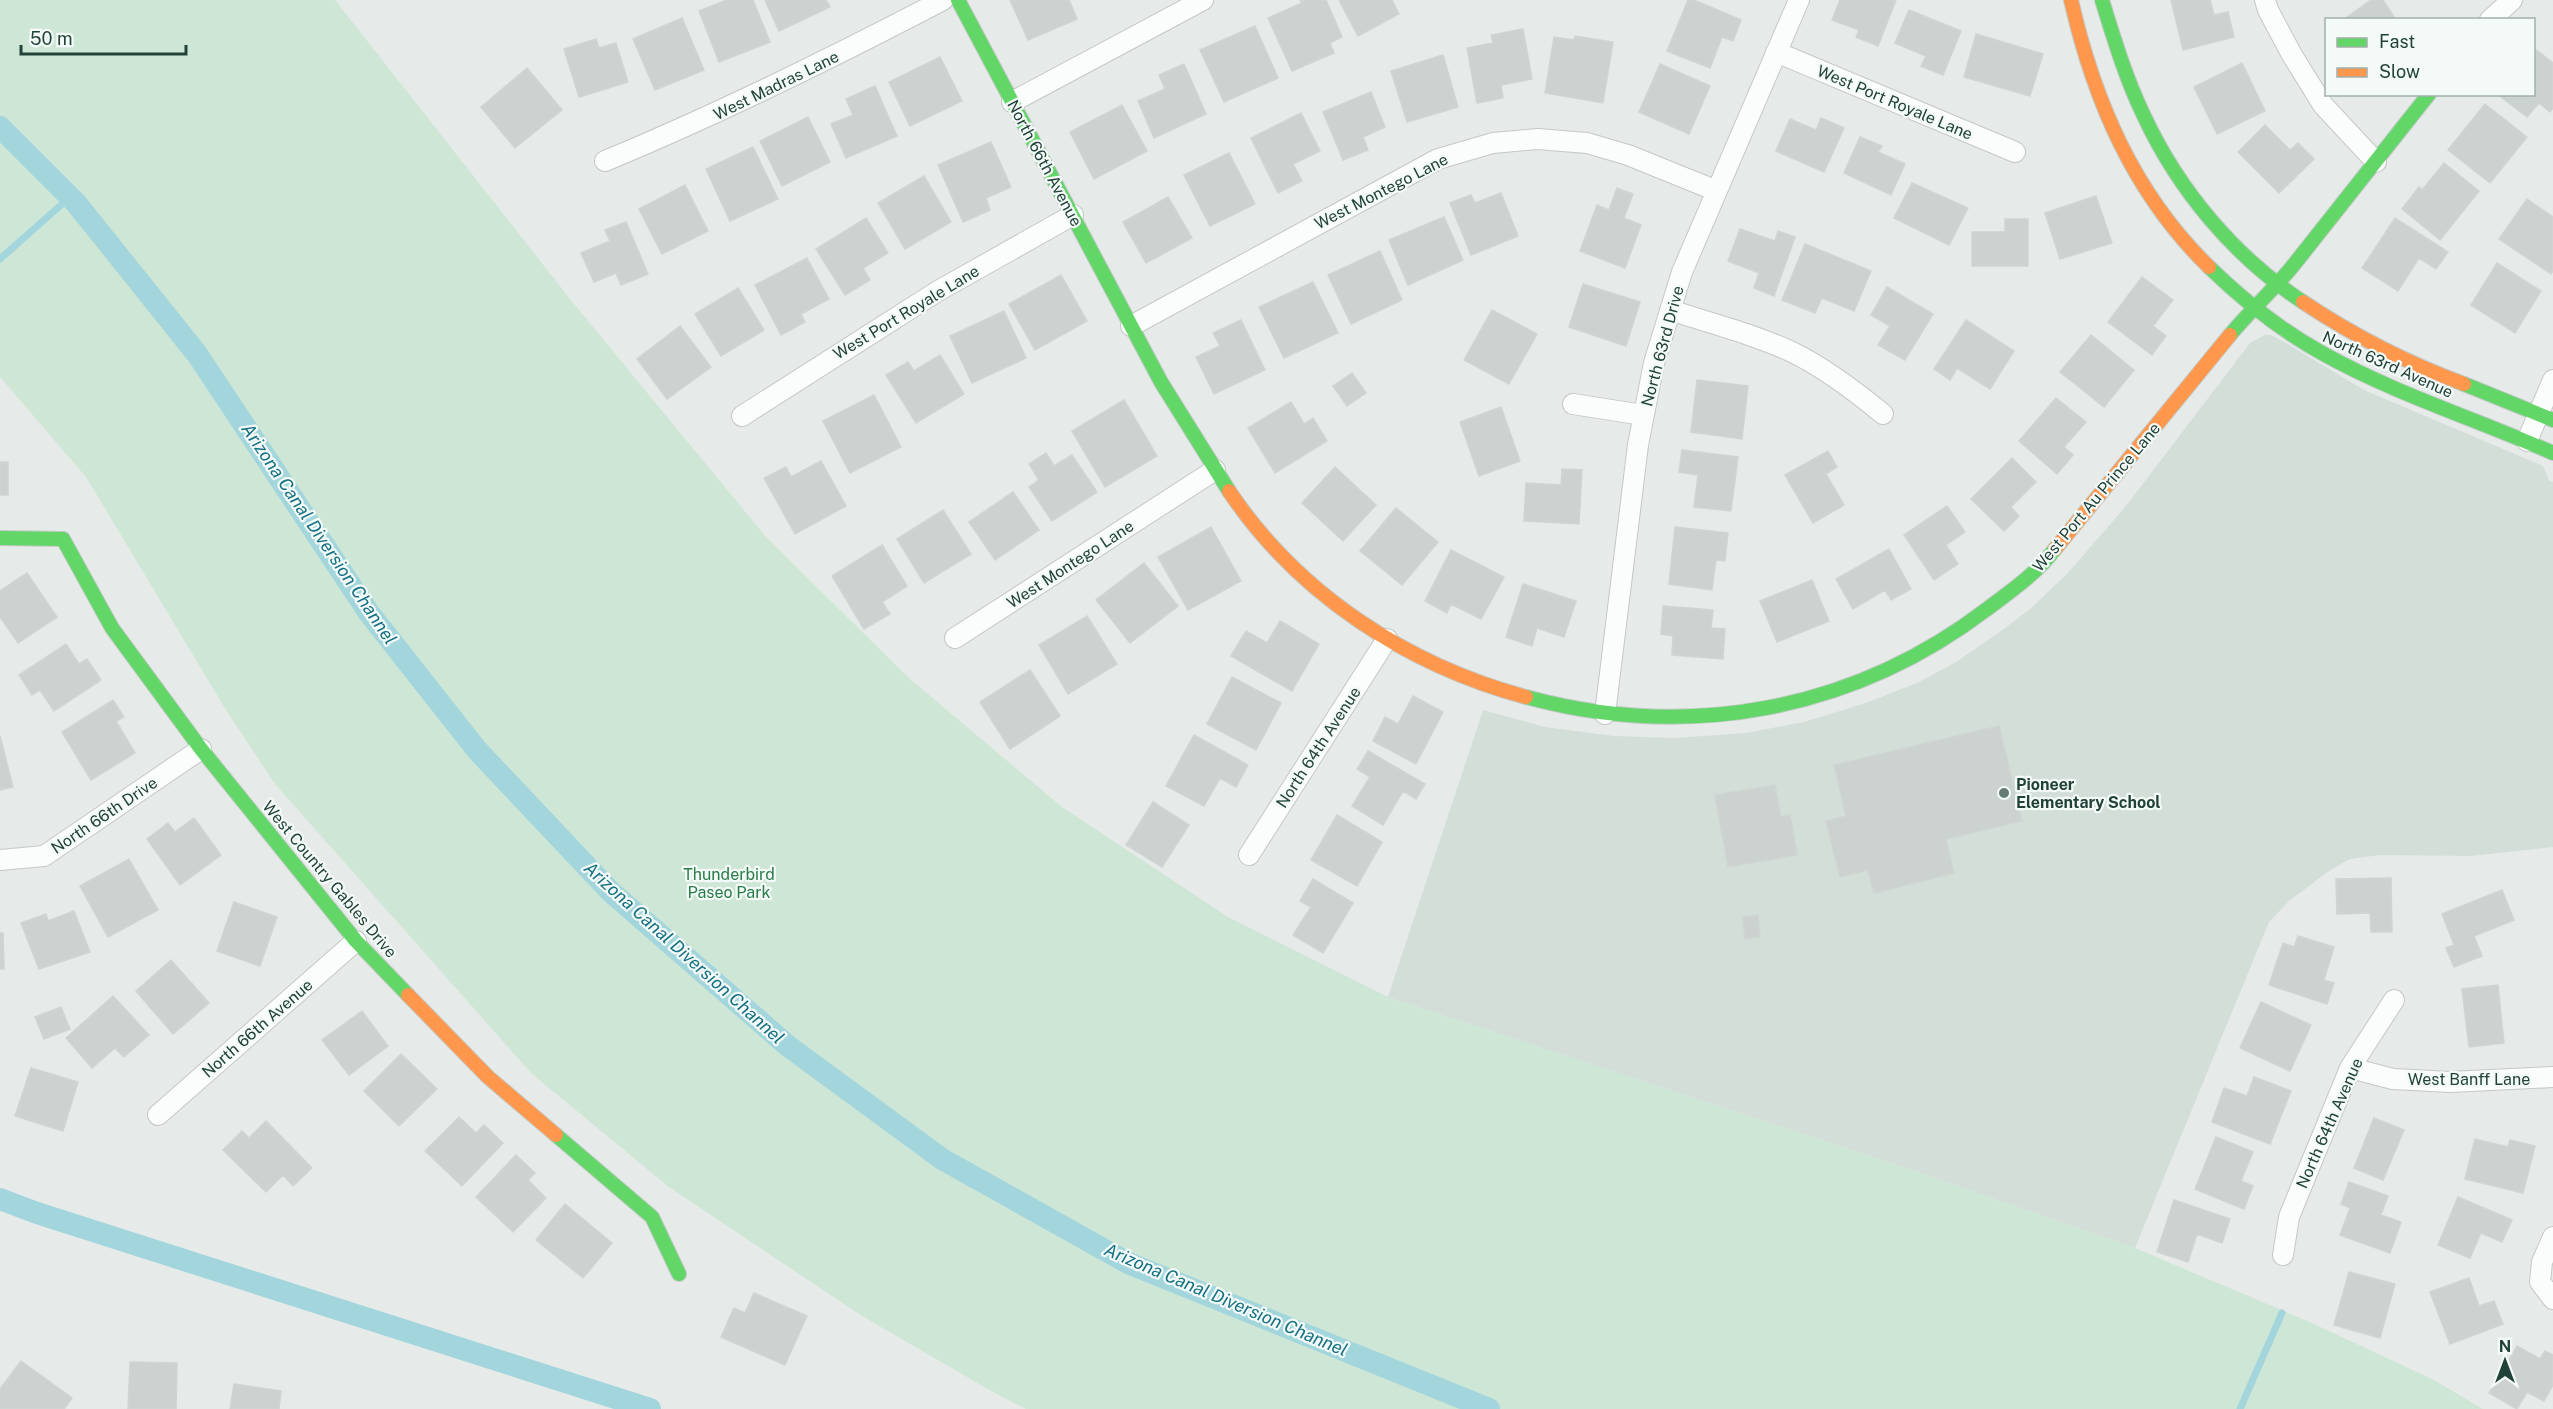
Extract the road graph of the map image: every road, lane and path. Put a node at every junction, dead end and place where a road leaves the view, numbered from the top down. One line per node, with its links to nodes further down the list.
1 (943, 0): 14 (street, West Madras Lane)
2 (958, 0): 12 (street, North 66th Avenue)
3 (1203, 0): 12 (street)
4 (1799, 0): 10 (street, North 63rd Drive)
5 (2071, 0): 19 (street, North 63rd Avenue)
6 (2102, 0): 18 (street, North 63rd Avenue)
7 (2265, 0): 15 (street)
8 (2512, 0): 9 (street)
9 (2492, 18)
10 (1776, 52): 13 (street, West Port Royale Lane); 16 (street, North 63rd Drive)
11 (2427, 96): 15 (street, West Port Au Prince Lane)
12 (1012, 102): 17 (street, North 66th Avenue)
13 (2015, 152)
14 (605, 161)
15 (2376, 162): 18 (street, West Port Au Prince Lane)
16 (1717, 191): 20 (street, North 63rd Drive); 21 (street, West Montego Lane)
17 (1073, 215): 21 (street, North 66th Avenue); 26 (street, West Port Royale Lane)
18 (2276, 286): 19 (street, West Port Au Prince Lane); 22 (street, North 63rd Avenue)
19 (2253, 307): 22 (street, North 63rd Avenue); 35 (street, West Port Au Prince Lane)
20 (1670, 310): 25 (street); 27 (street, North 63rd Drive)
21 (1131, 326): 31 (street, West Port Au Prince Lane)
22 (2363, 357): 28 (street, North 63rd Avenue); 29 (street, North 63rd Avenue)
23 (2553, 381): 28 (street)
24 (1573, 404): 27 (street)
25 (1883, 414)
26 (742, 416)
27 (1643, 416): 35 (street, North 63rd Drive)
28 (2546, 417): 29 (street)
29 (2527, 441): 30 (street, North 63rd Avenue)
30 (2553, 453)
31 (1215, 470): 33 (street, West Montego Lane); 34 (street, West Port Au Prince Lane)
32 (0, 538): 36 (street, West Country Gables Drive)
33 (955, 638)
34 (1387, 639): 35 (street, West Port Au Prince Lane); 37 (street, North 64th Avenue)
35 (1605, 714)
36 (201, 749): 38 (street, North 66th Drive); 39 (street, West Country Gables Drive)
37 (1249, 855)
38 (0, 860)
39 (356, 941): 43 (street, North 66th Avenue); 46 (street, West Country Gables Drive)
40 (2394, 1000): 41 (street, North 64th Avenue)
41 (2350, 1068): 42 (street, West Banff Lane); 45 (street, North 64th Avenue)
42 (2553, 1077)
43 (158, 1115)
44 (2553, 1237): 47 (street)
45 (2283, 1255)
46 (679, 1274)
47 (2553, 1299)

